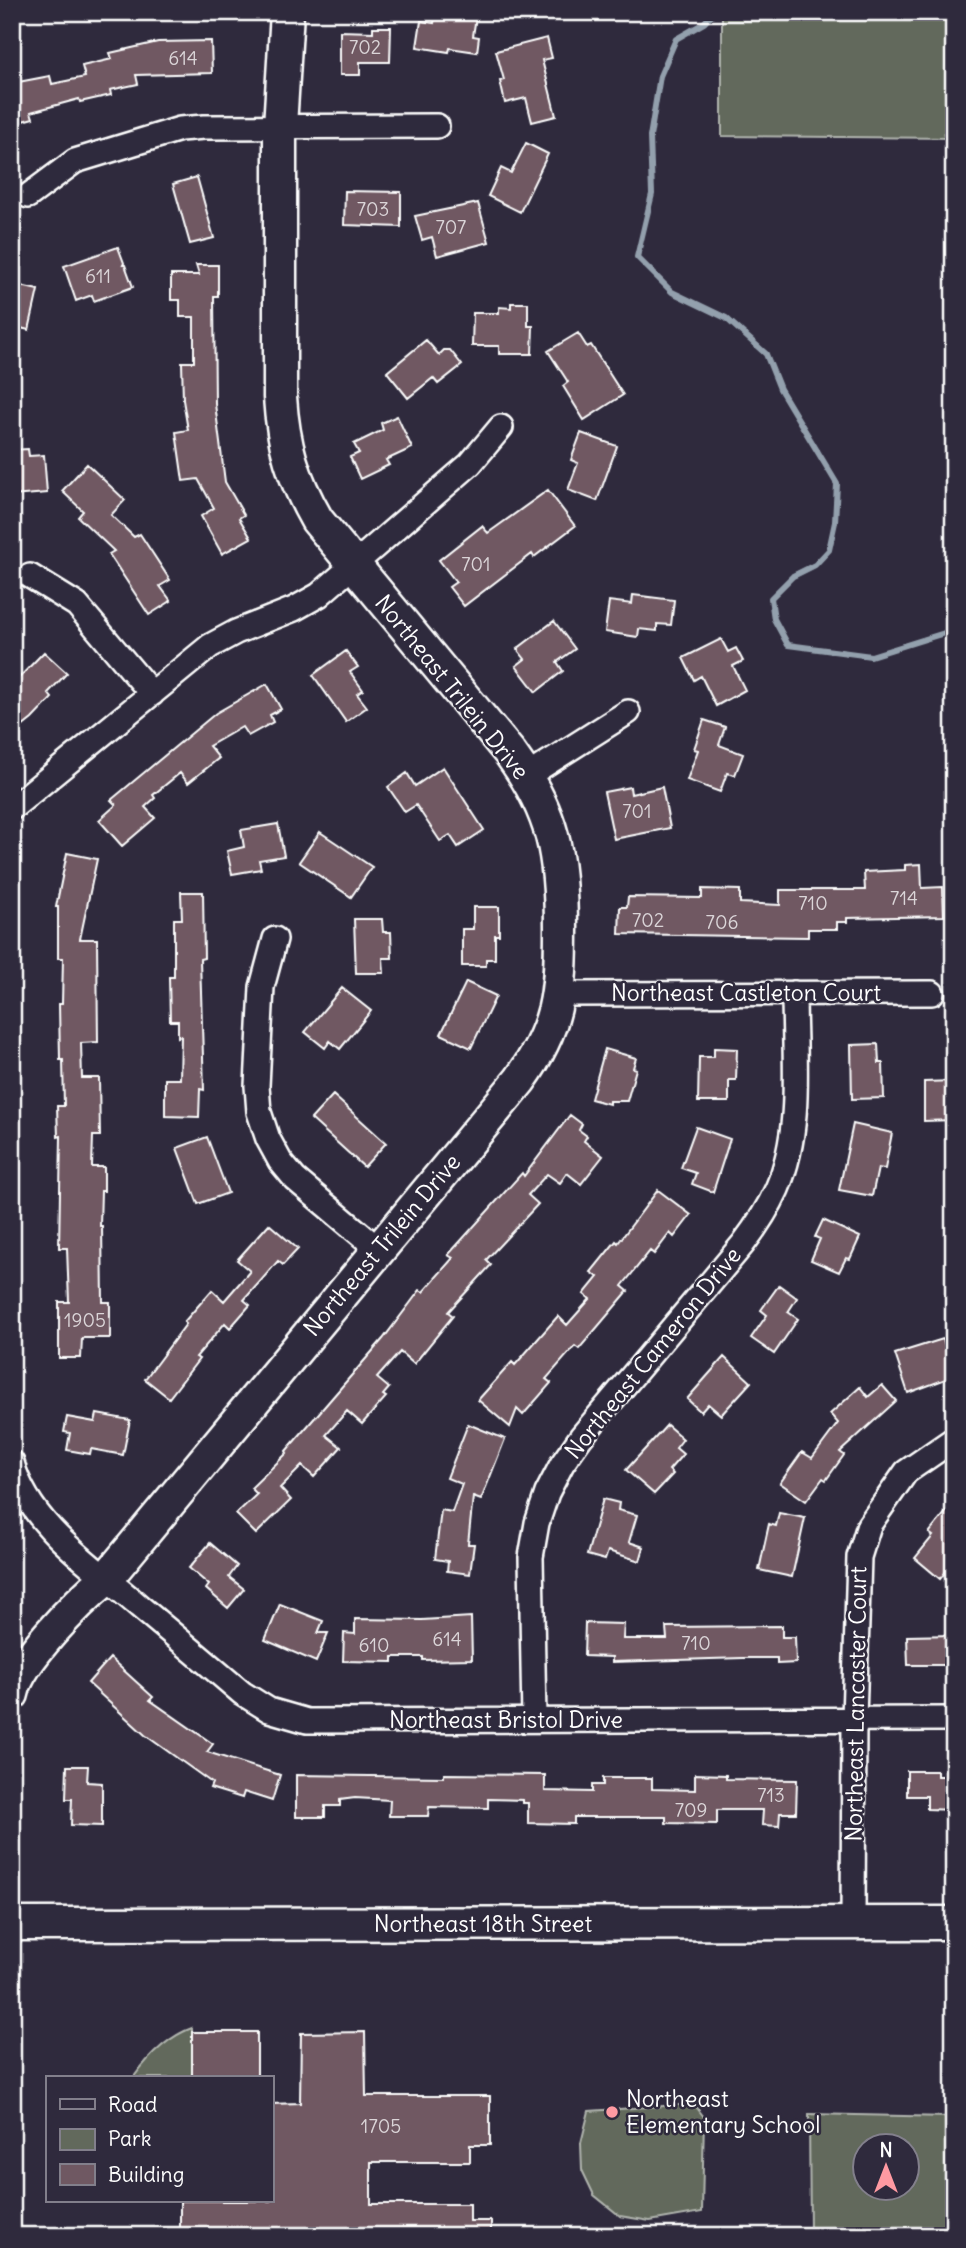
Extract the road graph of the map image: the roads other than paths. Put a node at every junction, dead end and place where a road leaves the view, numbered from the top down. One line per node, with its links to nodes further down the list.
1 (287, 12): 2 (street, Northeast Trilein Drive)
2 (280, 126): 3 (street); 4 (street); 6 (street, Northeast Trilein Drive)
3 (437, 126)
4 (28, 196)
5 (501, 427): 6 (street)
6 (354, 566): 8 (street); 10 (street, Northeast Trilein Drive)
7 (30, 576): 8 (street)
8 (152, 694): 11 (street)
9 (628, 712): 10 (street)
10 (527, 776): 13 (street, Northeast Trilein Drive)
11 (12, 808)
12 (275, 939): 16 (street)
13 (559, 993): 14 (street, Northeast Castleton Court); 16 (street, Northeast Trilein Drive)
14 (794, 993): 15 (street, Northeast Castleton Court); 21 (street, Northeast Cameron Drive)
15 (932, 993)
16 (378, 1249): 19 (street, Northeast Trilein Drive)
17 (954, 1438): 22 (street, Northeast Lancaster Court)
18 (12, 1464): 19 (street, Northeast Bristol Drive)
19 (106, 1578): 20 (street, Northeast Trilein Drive); 21 (street, Northeast Bristol Drive)
20 (12, 1694)
21 (534, 1719): 22 (street, Northeast Bristol Drive)
22 (854, 1719): 23 (street, Northeast Bristol Drive); 24 (street, Northeast Lancaster Court)
23 (954, 1719)
24 (853, 1923): 25 (street, Northeast 18th Street); 26 (street, Northeast 18th Street)
25 (954, 1923)
26 (12, 1924)

